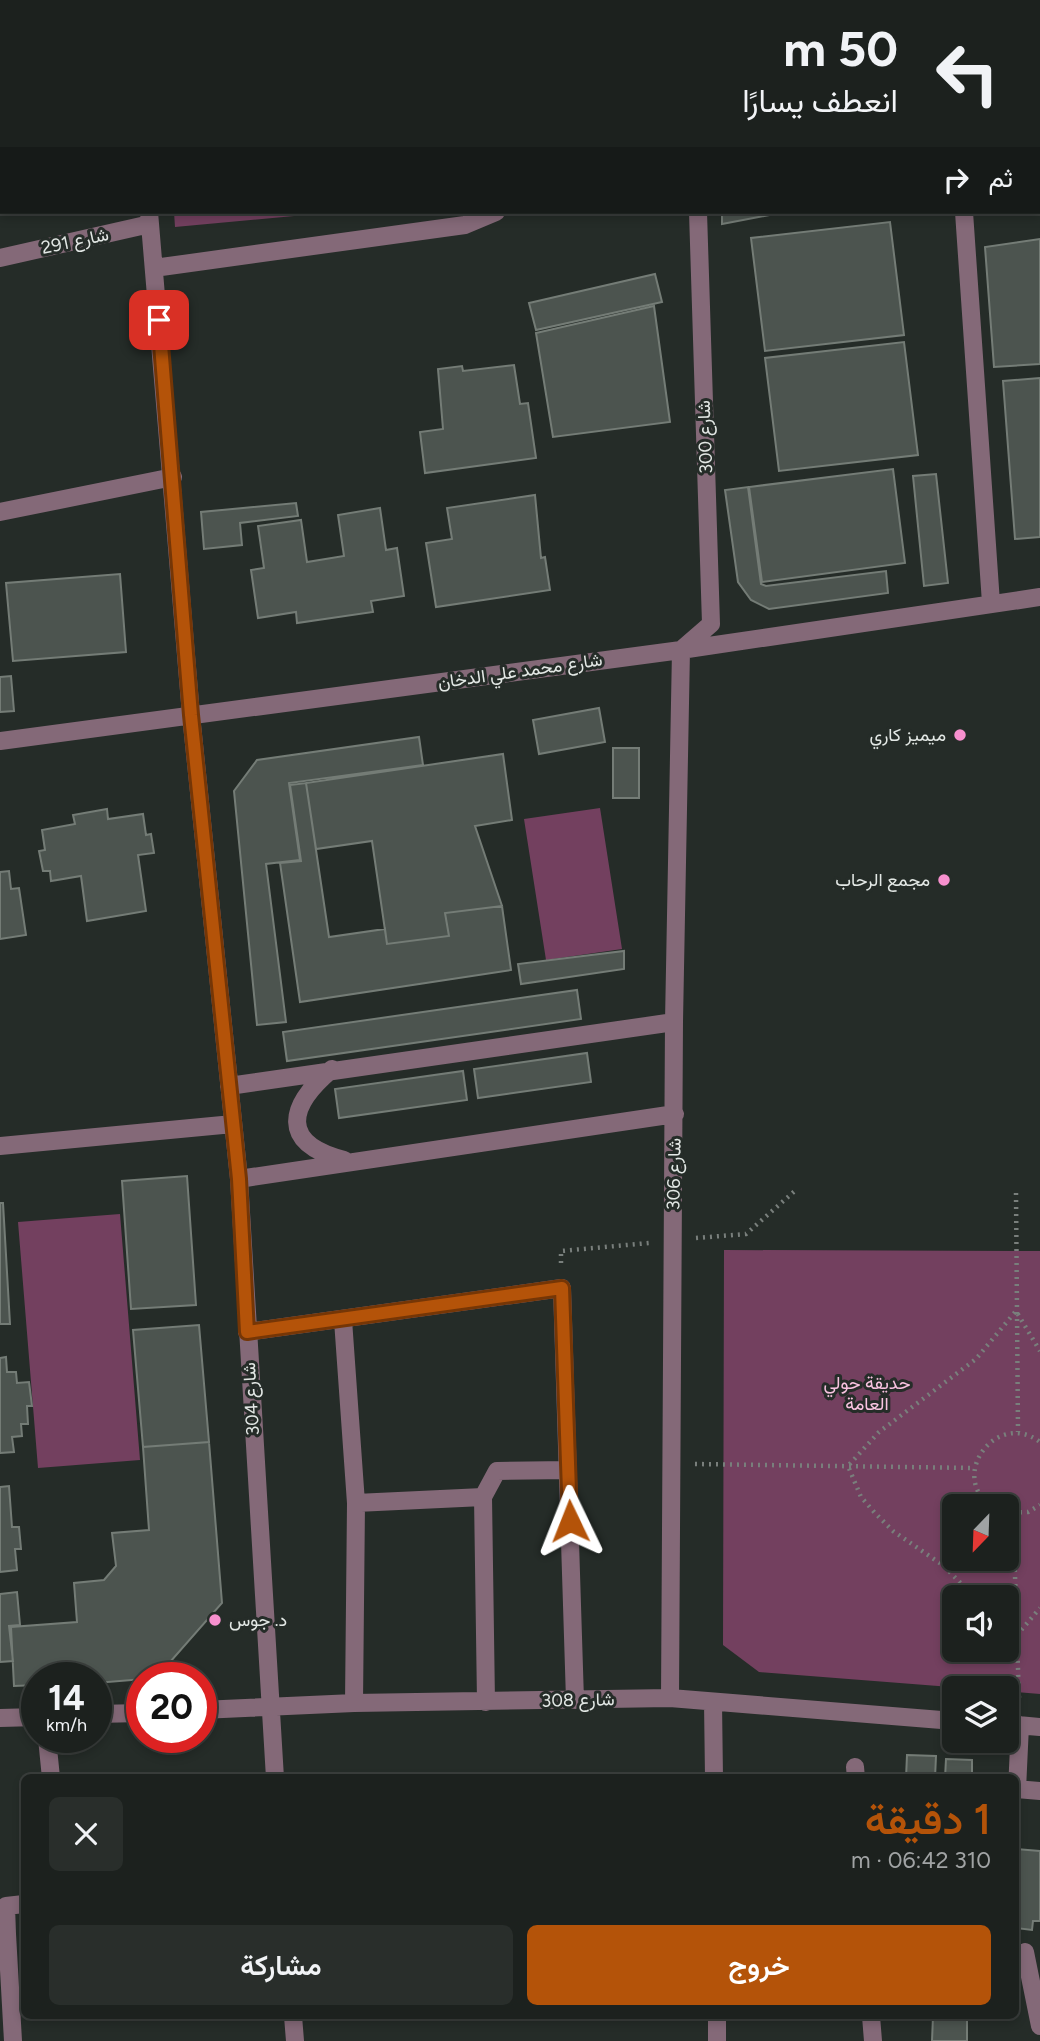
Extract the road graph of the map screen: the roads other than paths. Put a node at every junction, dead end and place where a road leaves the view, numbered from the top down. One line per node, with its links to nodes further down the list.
1 (491, 214): 6 (street)
2 (698, 214): 11 (street, شارع 300)
3 (964, 214): 10 (street)
4 (149, 218): 5 (street, شارع 291); 6 (street, شارع 304)
5 (0, 258)
6 (154, 268): 7 (street, شارع 304)
7 (173, 477): 8 (street); 12 (street, شارع 304)
8 (0, 512)
9 (1040, 597): 10 (street, شارع محمد علي الدخان)
10 (991, 603): 11 (street, شارع محمد علي الدخان)
11 (681, 650): 12 (street, شارع محمد علي الدخان); 14 (street, شارع 306)
12 (191, 715): 13 (street, شارع محمد علي الدخان); 16 (street, شارع 304)
13 (0, 741)
14 (674, 1022): 15 (street); 17 (street, شارع 306)
15 (332, 1069): 16 (street); 20 (street)
16 (229, 1086): 18 (street, شارع 304)
17 (675, 1114): 20 (street); 27 (street, شارع 306)
18 (233, 1124): 19 (street); 21 (street, شارع 304)
19 (0, 1146)
20 (349, 1161): 21 (street)
21 (239, 1179): 23 (street, شارع 304)
22 (342, 1320): 23 (street); 24 (street); 26 (street)
23 (247, 1332): 32 (street, شارع 304)
24 (568, 1470): 25 (street); 28 (street)
25 (483, 1497): 26 (street); 29 (street)
26 (356, 1503): 31 (street)
27 (670, 1698): 28 (street, شارع 308); 30 (street, شارع 308)
28 (575, 1700): 29 (street, شارع 308)
29 (486, 1702): 31 (street, شارع 308)
30 (713, 1702): 36 (street, شارع 308); 43 (street)
31 (354, 1703): 32 (street, شارع 308)
32 (270, 1708): 33 (street, شارع 308); 42 (street, شارع 304)
33 (217, 1710)
34 (21, 1717): 35 (street)
35 (0, 1718)
36 (942, 1720)
37 (1019, 1725): 38 (street)
38 (1040, 1727)
39 (48, 1753): 41 (street)
40 (1014, 1753): 44 (street)
41 (51, 1774)
42 (275, 1774)
43 (714, 1774)
44 (1015, 1774)
45 (1019, 1789): 46 (street)
46 (1040, 1791)
47 (21, 1904): 48 (street)
48 (4, 1934): 50 (street)
49 (1025, 1952): 54 (street)
50 (6, 2006): 55 (street)
51 (293, 2019): 56 (street)
52 (717, 2019): 57 (street)
53 (871, 2019): 58 (street)
54 (1040, 2025)
55 (13, 2041)
56 (295, 2041)
57 (717, 2041)
58 (873, 2041)

